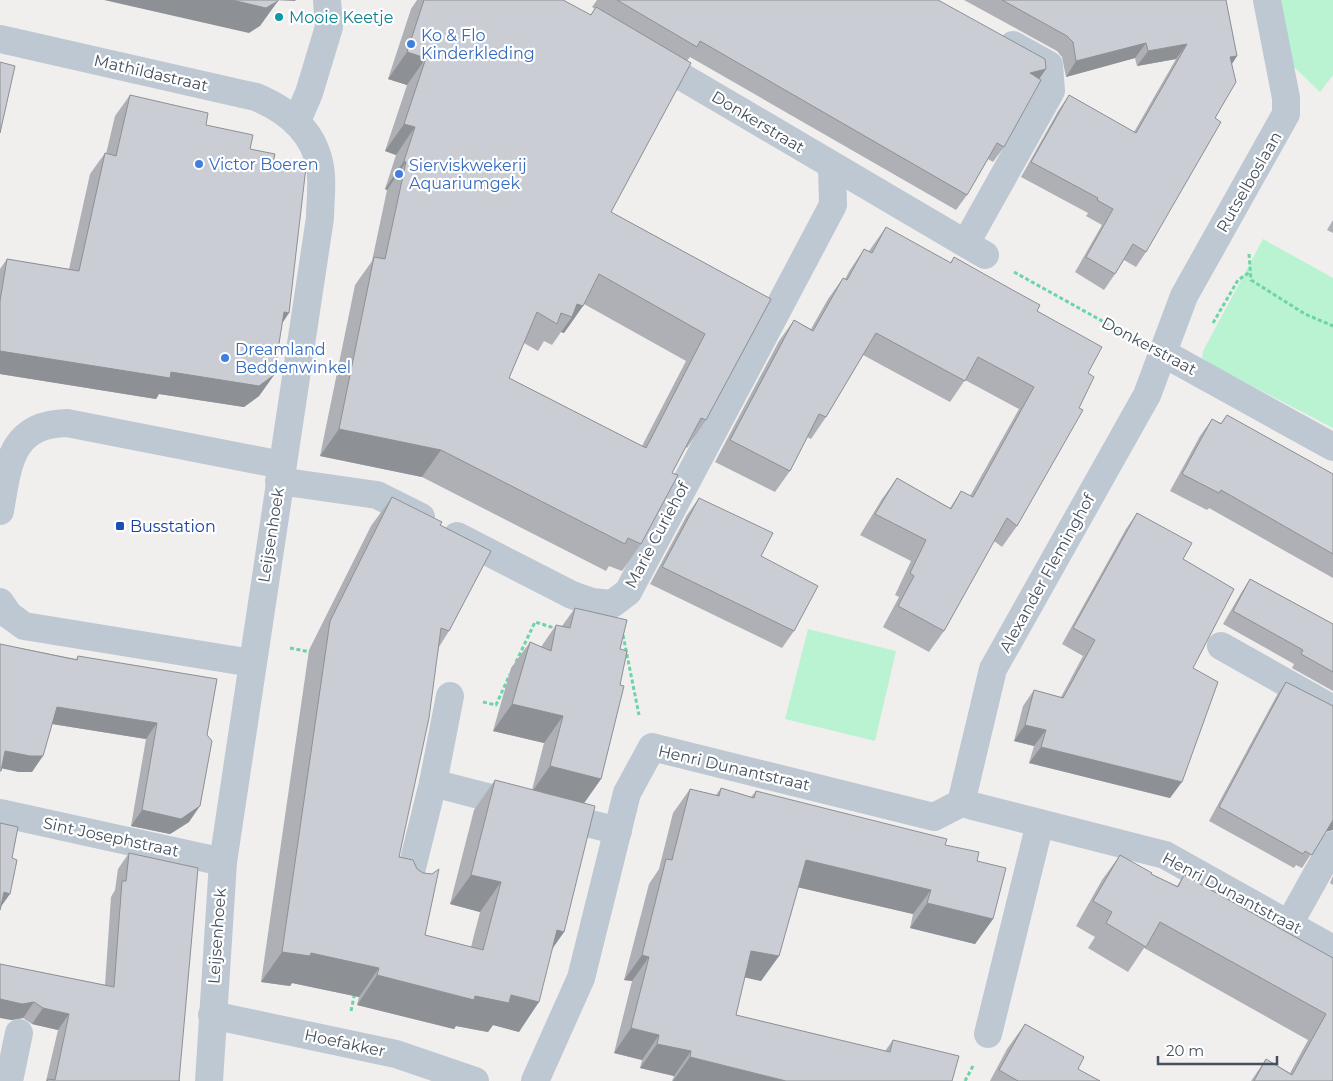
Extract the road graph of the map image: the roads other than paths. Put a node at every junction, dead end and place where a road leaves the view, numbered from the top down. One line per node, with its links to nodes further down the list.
1 (328, 0): 6 (street)
2 (1267, 0): 8 (street, Rutselboslaan)
3 (990, 33): 7 (street, Donkerstraat)
4 (0, 39): 6 (street, Mathildastraat)
5 (631, 47): 7 (street, Donkerstraat)
6 (297, 121): 10 (street, Leijsenhoek)
7 (832, 166): 10 (street, Marie Curiehof)
8 (1162, 353): 9 (street, Donkerstraat); 18 (street, Alexander Fleminghof)
9 (1333, 447)
10 (281, 473): 11 (street); 14 (street, Leijsenhoek)
11 (0, 511)
12 (0, 602): 14 (street)
13 (1221, 646): 16 (street)
14 (253, 652): 23 (street, Leijsenhoek)
15 (450, 696): 17 (street)
16 (1333, 709)
17 (433, 783): 21 (street); 24 (street)
18 (961, 803): 20 (street, Henri Dunantstraat); 21 (street, Henri Dunantstraat)
19 (0, 813): 23 (street, Sint Josephstraat)
20 (1040, 823): 25 (street, Henri Dunantstraat); 29 (street)
21 (618, 831): 33 (street, Henri Dunantstraat)
22 (1333, 845): 25 (street)
23 (223, 862): 27 (street, Leijsenhoek)
24 (407, 888)
25 (1289, 924): 26 (street, Henri Dunantstraat)
26 (1333, 949)
27 (212, 1015): 31 (street, Leijsenhoek); 32 (street, Hoefakker)
28 (19, 1033): 30 (street)
29 (988, 1034)
30 (9, 1081)
31 (209, 1081)
32 (475, 1081)
33 (536, 1081)

